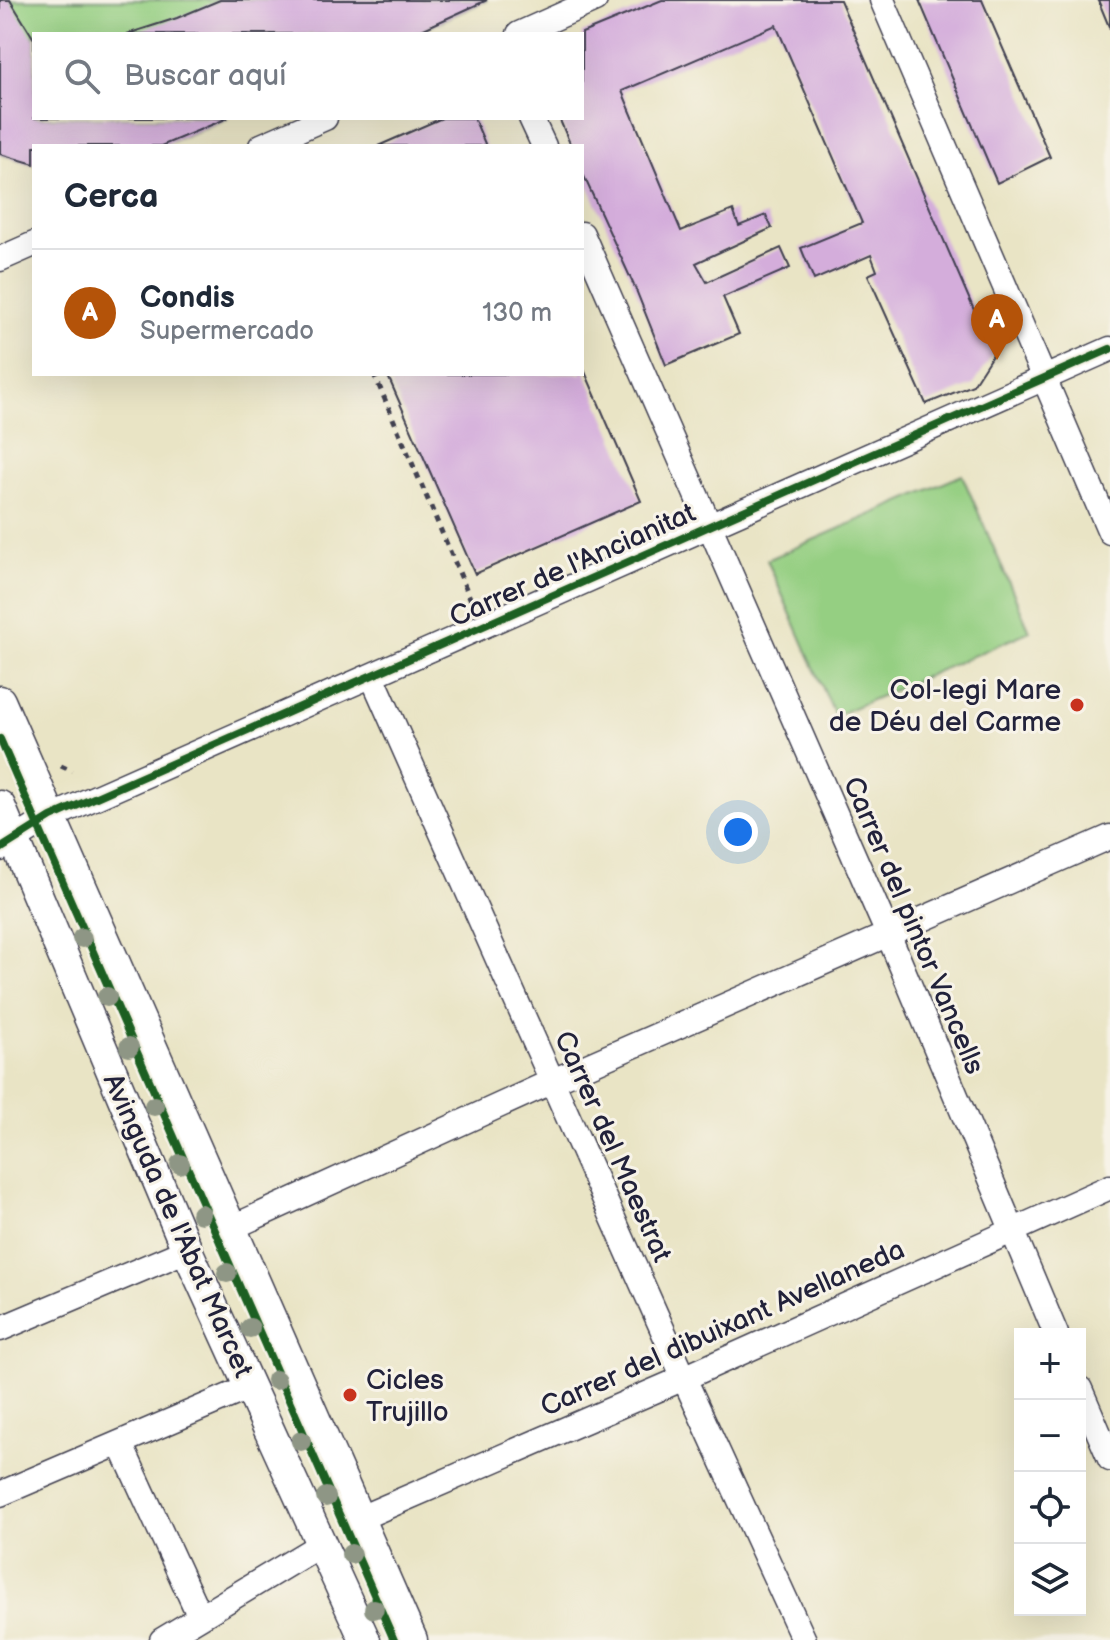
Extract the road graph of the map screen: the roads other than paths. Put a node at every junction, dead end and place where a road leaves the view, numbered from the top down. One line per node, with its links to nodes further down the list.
1 (595, 0): 3 (street)
2 (882, 0): 12 (street)
3 (523, 32)
4 (320, 120): 6 (street)
5 (532, 120): 7 (street)
6 (266, 144)
7 (543, 144)
8 (584, 239): 13 (street, Carrer del pintor Vancells)
9 (32, 245): 10 (street)
10 (0, 259)
11 (1110, 349): 12 (street, Carrer de l'Ancianitat)
12 (1044, 380): 13 (street, Carrer de l'Ancianitat); 14 (street)
13 (710, 527): 15 (street, Carrer de l'Ancianitat); 21 (street, Carrer del pintor Vancells)
14 (1110, 532)
15 (372, 676): 18 (street, Carrer de l'Ancianitat); 22 (street, Carrer del Maestrat)
16 (0, 701): 18 (street, Avinguda de l'Abat Marcet)
17 (0, 806): 20 (street, Avinguda de l'Abat Marcet)
18 (51, 817): 20 (street, Carrer de l'Ancianitat); 24 (street, Avinguda de l'Abat Marcet)
19 (1110, 837): 21 (street)
20 (8, 845): 26 (street, Avinguda de l'Abat Marcet)
21 (888, 934): 22 (street); 25 (street, Carrer del pintor Vancells)
22 (553, 1081): 24 (street); 29 (street, Carrer del Maestrat)
23 (1110, 1187): 25 (street, Carrer del dibuixant Avellaneda)
24 (231, 1228): 35 (street, Avinguda de l'Abat Marcet)
25 (1012, 1231): 27 (street, Carrer del pintor Vancells); 29 (street, Carrer del dibuixant Avellaneda)
26 (187, 1250): 28 (street); 30 (street, Avinguda de l'Abat Marcet)
27 (1053, 1328)
28 (0, 1329)
29 (684, 1378): 35 (street, Carrer del dibuixant Avellaneda); 41 (street, Carrer del Maestrat)
30 (250, 1387): 32 (street); 36 (street, Avinguda de l'Abat Marcet)
31 (1085, 1400): 33 (street)
32 (120, 1443): 34 (street); 37 (street)
33 (1110, 1459)
34 (0, 1494)
35 (358, 1519): 40 (street, Avinguda de l'Abat Marcet)
36 (323, 1543): 37 (street); 39 (street, Avinguda de l'Abat Marcet)
37 (200, 1617): 38 (street)
38 (162, 1640)
39 (365, 1640)
40 (412, 1640)
41 (804, 1640)

